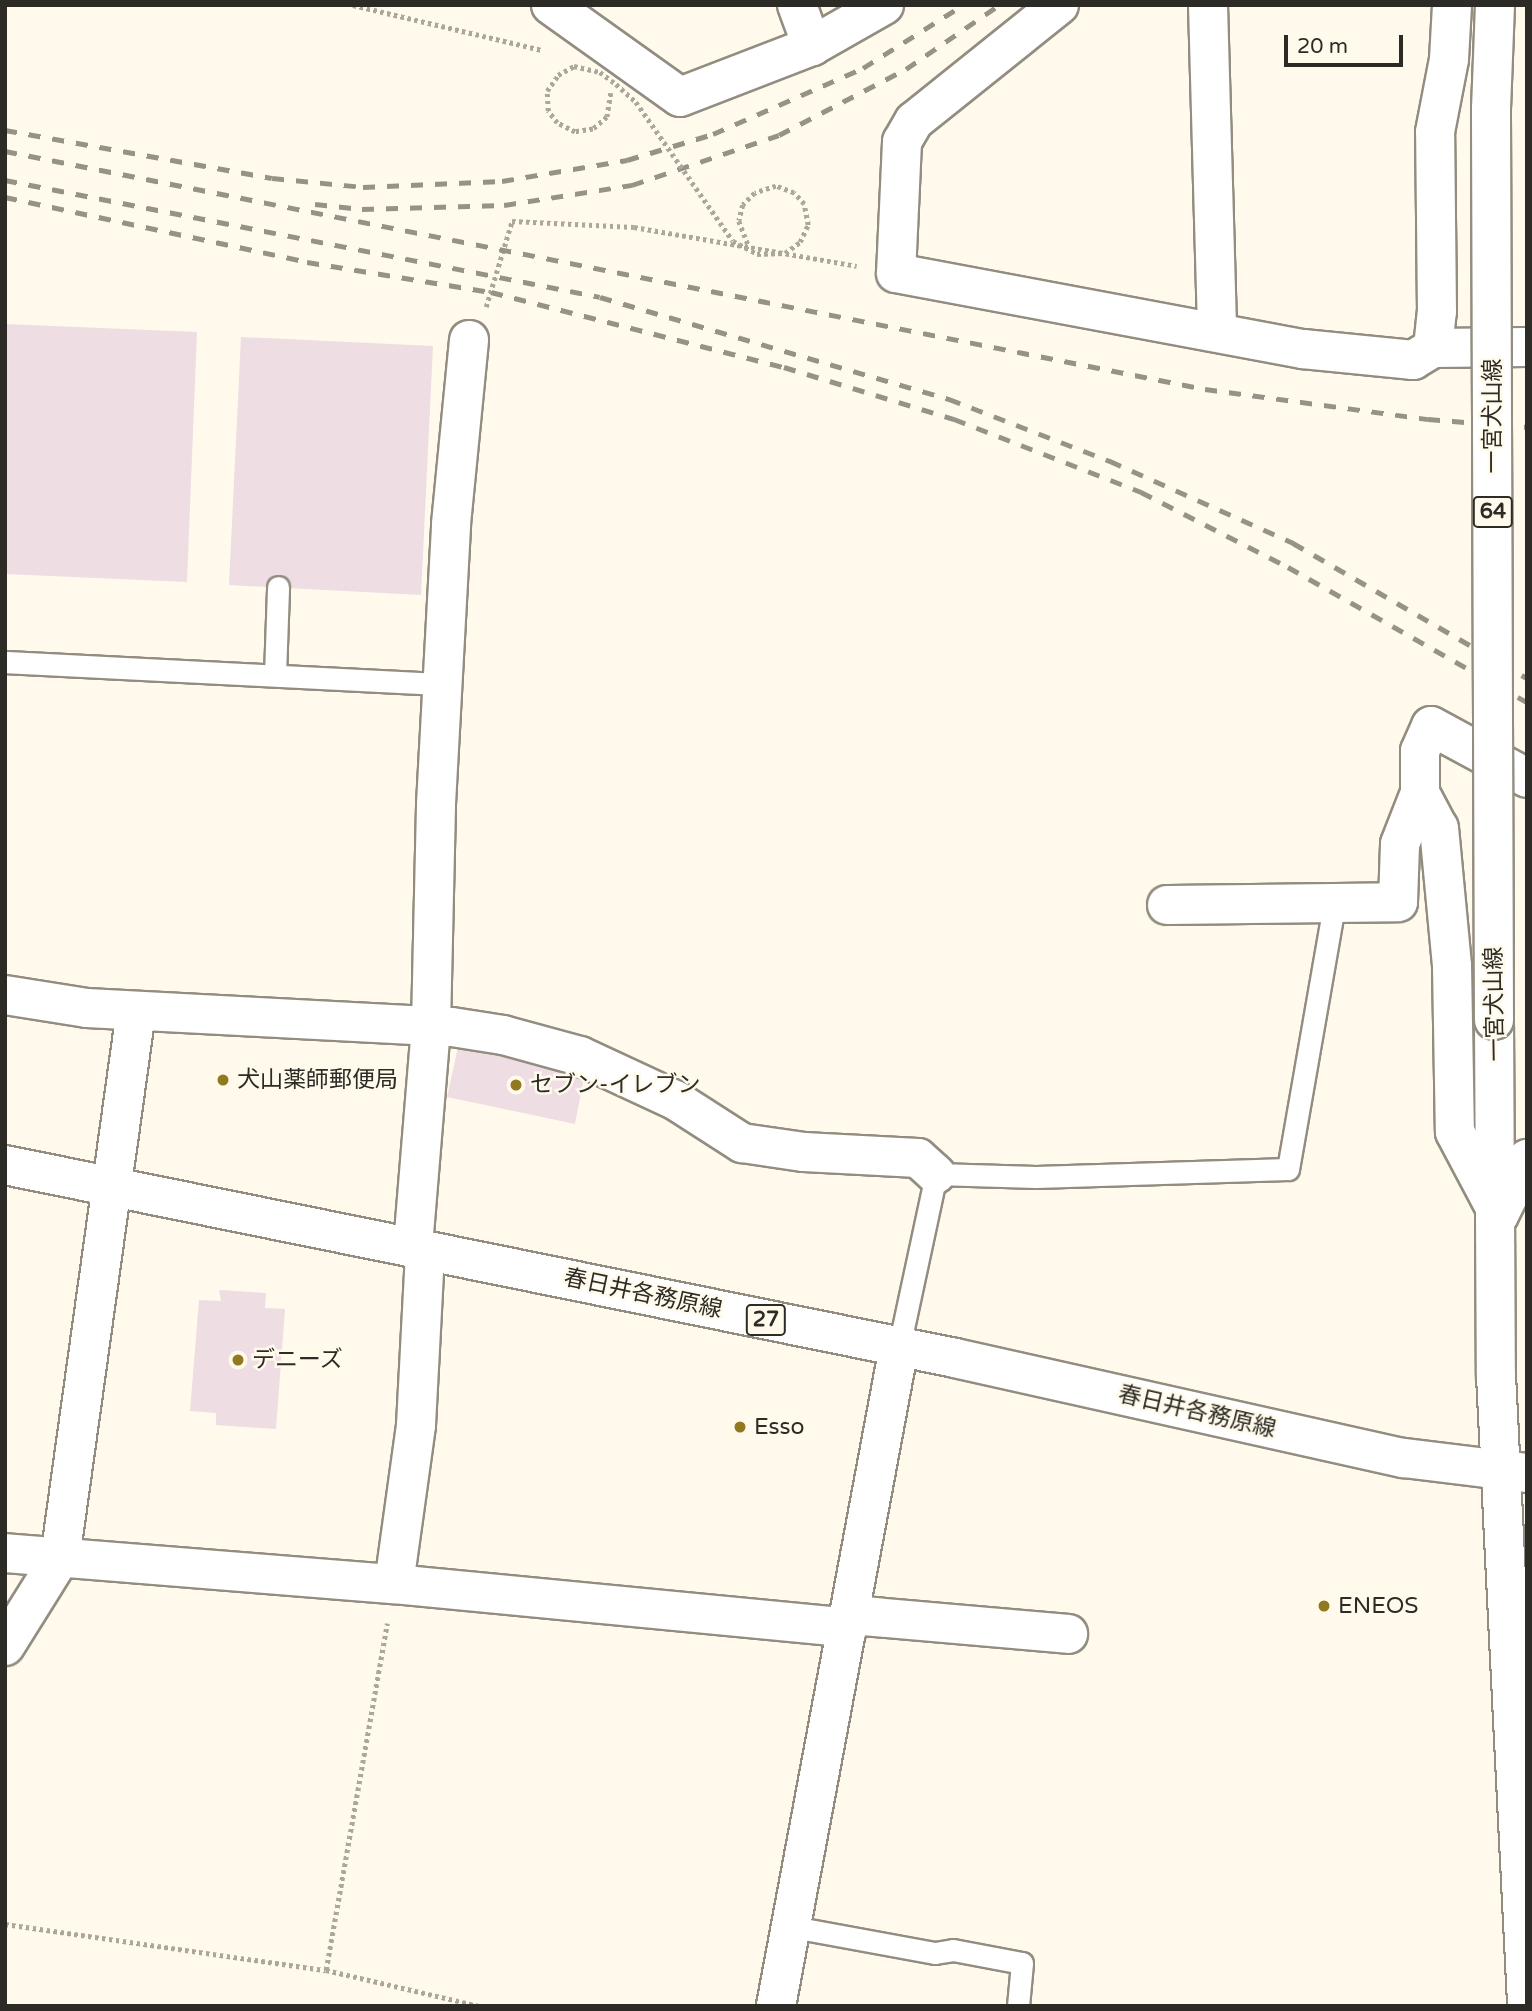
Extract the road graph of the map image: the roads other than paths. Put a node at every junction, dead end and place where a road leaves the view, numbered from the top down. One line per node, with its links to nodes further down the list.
1 (551, 5): 8 (street)
2 (797, 5): 8 (street)
3 (884, 5): 8 (street)
4 (1059, 5): 9 (street)
5 (1208, 5): 9 (street)
6 (1452, 5): 12 (street)
7 (1495, 5): 28 (street, 一宮犬山線 / 64, bridge)
8 (812, 46)
9 (1217, 330): 12 (street)
10 (469, 340): 16 (street)
11 (1527, 347): 12 (street)
12 (1433, 348)
13 (278, 587): 15 (lane)
14 (5, 662): 15 (lane)
15 (275, 675): 16 (lane)
16 (443, 684): 23 (street)
17 (1527, 778): 18 (street)
18 (1420, 793): 20 (street); 28 (street)
19 (1167, 905): 20 (street)
20 (1334, 906): 26 (lane)
21 (5, 995): 22 (street)
22 (136, 1012): 23 (street); 27 (street)
23 (431, 1026): 26 (street); 29 (street)
24 (1527, 1158): 28 (street)
25 (5, 1165): 27 (street, 春日井各務原線 / 27)
26 (936, 1174): 30 (lane)
27 (109, 1186): 29 (street, 春日井各務原線 / 27); 33 (street)
28 (1499, 1215): 31 (street, 一宮犬山線 / 64)
29 (419, 1249): 30 (street, 春日井各務原線 / 27); 34 (street)
30 (899, 1347): 31 (street, 春日井各務原線 / 27); 35 (street)
31 (1513, 1472): 39 (street, 一宮犬山線 / 64)
32 (5, 1553): 33 (street)
33 (60, 1558): 34 (street); 37 (street)
34 (394, 1584): 35 (street)
35 (850, 1621): 36 (street); 38 (street)
36 (1068, 1634)
37 (5, 1646)
38 (793, 1927): 40 (street); 41 (lane)
39 (1527, 2002)
40 (776, 2006)
41 (1018, 2006)

